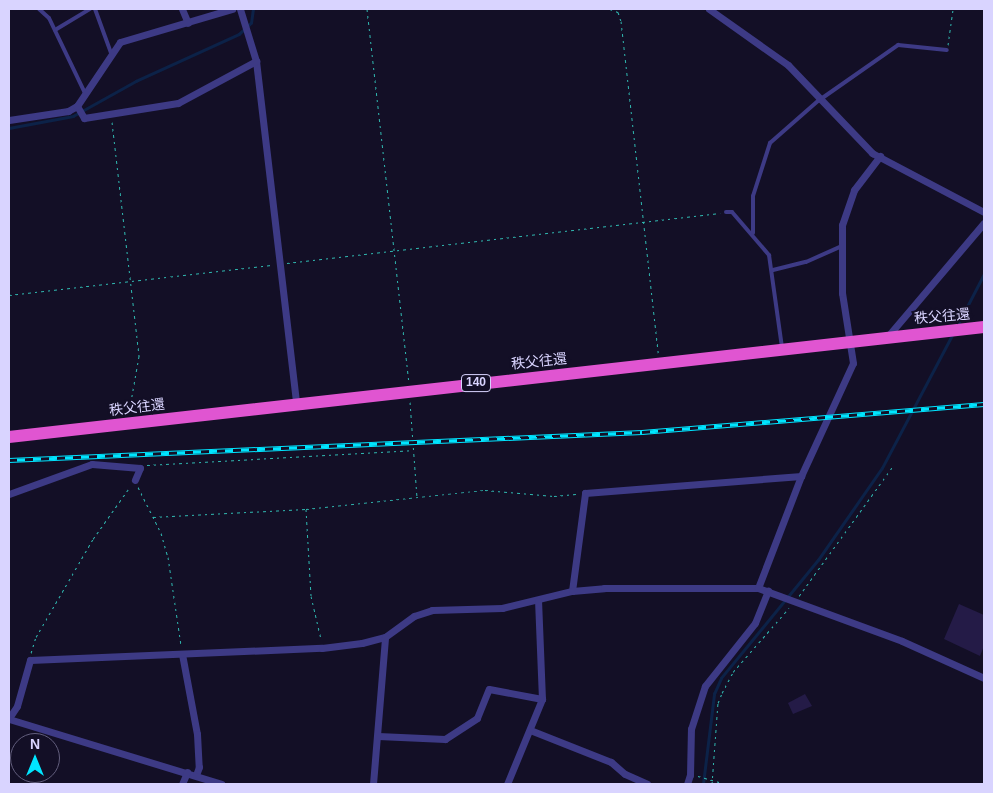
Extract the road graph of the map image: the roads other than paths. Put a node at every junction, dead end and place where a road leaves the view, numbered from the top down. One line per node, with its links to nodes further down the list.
1 (39, 9): 9 (lane)
2 (90, 9): 9 (lane)
3 (95, 9): 11 (lane)
4 (182, 9): 8 (street)
5 (232, 9): 8 (street)
6 (240, 9): 12 (street)
7 (709, 9): 14 (street)
8 (188, 23): 11 (street)
9 (55, 30): 13 (lane)
10 (947, 50): 14 (lane)
11 (112, 53): 13 (street)
12 (256, 61): 15 (street); 28 (street)
13 (85, 93): 15 (street)
14 (818, 100): 17 (street); 21 (lane)
15 (79, 110): 16 (street)
16 (9, 120)
17 (880, 156): 19 (street); 22 (street)
18 (726, 212): 21 (lane)
19 (984, 212)
20 (984, 223): 25 (street)
21 (754, 234): 23 (lane)
22 (843, 246): 23 (lane); 26 (street)
23 (774, 270): 27 (lane)
24 (984, 328): 25 (highway, 秩父往還 / 140)
25 (888, 336): 26 (highway, 秩父往還 / 140)
26 (847, 342): 27 (highway, 秩父往還 / 140); 30 (street)
27 (782, 349): 28 (highway, 秩父往還 / 140)
28 (296, 403): 29 (highway, 秩父往還 / 140)
29 (9, 437)
30 (801, 476): 33 (street); 34 (street)
31 (135, 480): 32 (street)
32 (9, 494)
33 (758, 588): 34 (street); 35 (street)
34 (572, 591): 36 (street)
35 (768, 591): 39 (street); 51 (street)
36 (538, 600): 37 (street); 40 (street)
37 (385, 636): 38 (street); 43 (street)
38 (182, 654): 41 (street); 45 (street)
39 (984, 678)
40 (542, 699): 42 (street); 43 (street)
41 (9, 719): 44 (street)
42 (530, 730): 49 (street); 50 (street)
43 (378, 736): 48 (street)
44 (186, 772): 45 (street); 46 (street)
45 (196, 775): 47 (street)
46 (182, 784)
47 (221, 784)
48 (374, 784)
49 (507, 784)
50 (647, 784)
51 (686, 784)

